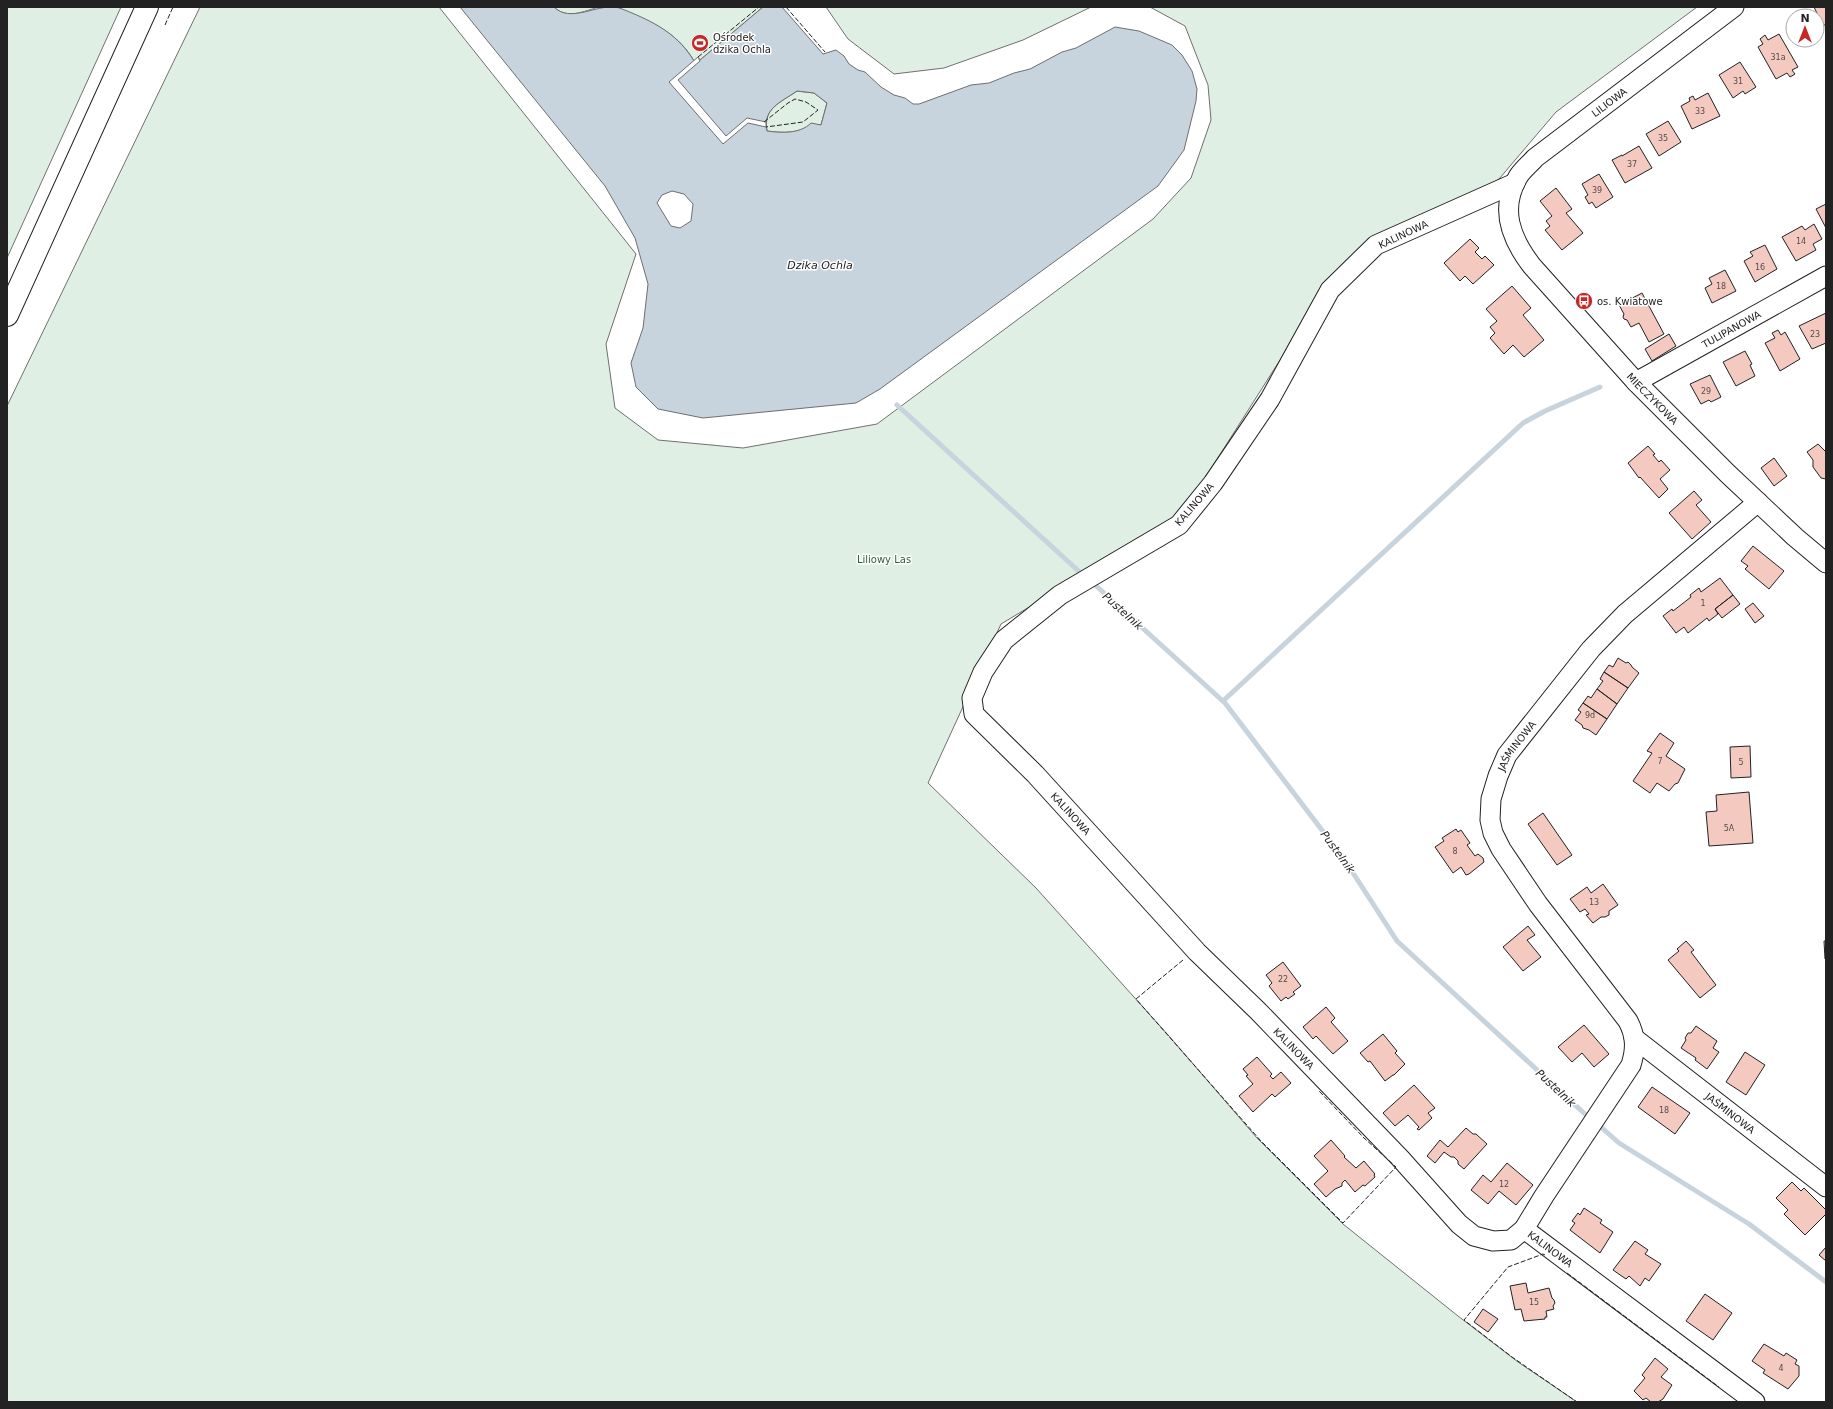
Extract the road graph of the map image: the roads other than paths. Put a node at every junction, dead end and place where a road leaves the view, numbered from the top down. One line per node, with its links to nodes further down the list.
1 (148, 7): 6 (main road)
2 (1734, 7): 3 (street, LILIOWA)
3 (1515, 184): 4 (street, LILIOWA); 12 (street, KALINOWA)
4 (1508, 213): 7 (street, MIECZYKOWA)
5 (1826, 276): 7 (street, TULIPANOWA)
6 (7, 315)
7 (1636, 382): 8 (street, MIECZYKOWA)
8 (1758, 502): 9 (street, MIECZYKOWA); 10 (street, JAŚMINOWA)
9 (1826, 562)
10 (1634, 1038): 11 (street, JAŚMINOWA); 12 (street, JAŚMINOWA)
11 (1826, 1188)
12 (1524, 1229): 13 (street, KALINOWA)
13 (1755, 1402)

